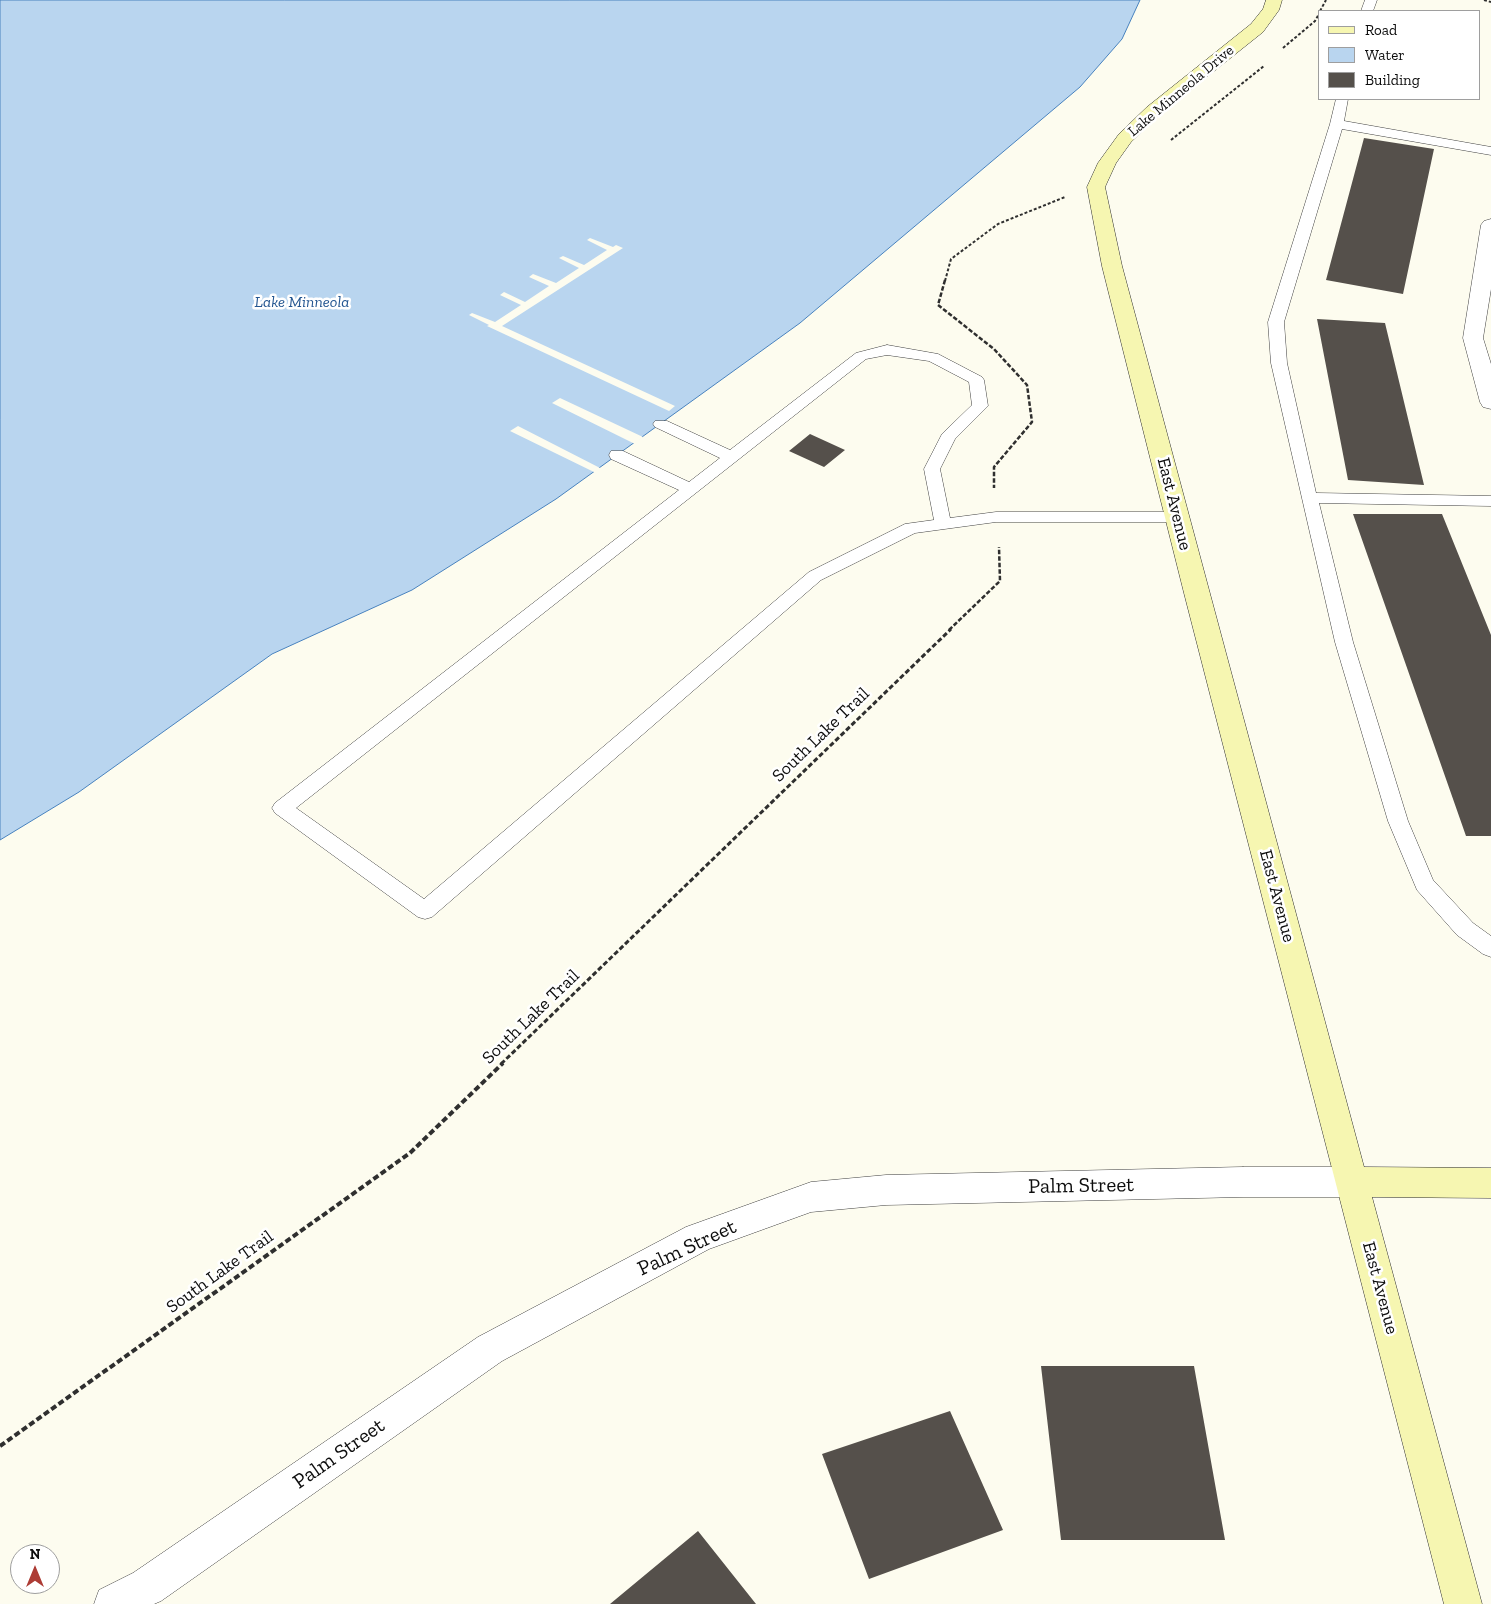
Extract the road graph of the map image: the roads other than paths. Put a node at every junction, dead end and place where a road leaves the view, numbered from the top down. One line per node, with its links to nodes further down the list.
1 (1274, 0): 5 (street, Lake Minneola Drive)
2 (1342, 100): 3 (lane)
3 (1337, 124): 4 (lane); 12 (lane)
4 (1491, 151)
5 (1096, 187): 14 (street, East Avenue)
6 (1491, 225): 7 (street)
7 (1490, 393)
8 (660, 424): 10 (lane)
9 (617, 455): 11 (lane)
10 (732, 457): 11 (lane); 15 (lane)
11 (691, 489): 15 (lane)
12 (1309, 498): 13 (lane); 16 (lane)
13 (1491, 501)
14 (1177, 517): 15 (lane); 17 (street, East Avenue)
15 (943, 524)
16 (1491, 948)
17 (1353, 1182): 18 (street); 19 (street, Palm Street); 20 (street, East Avenue)
18 (1491, 1183)
19 (113, 1604)
20 (1463, 1604)

